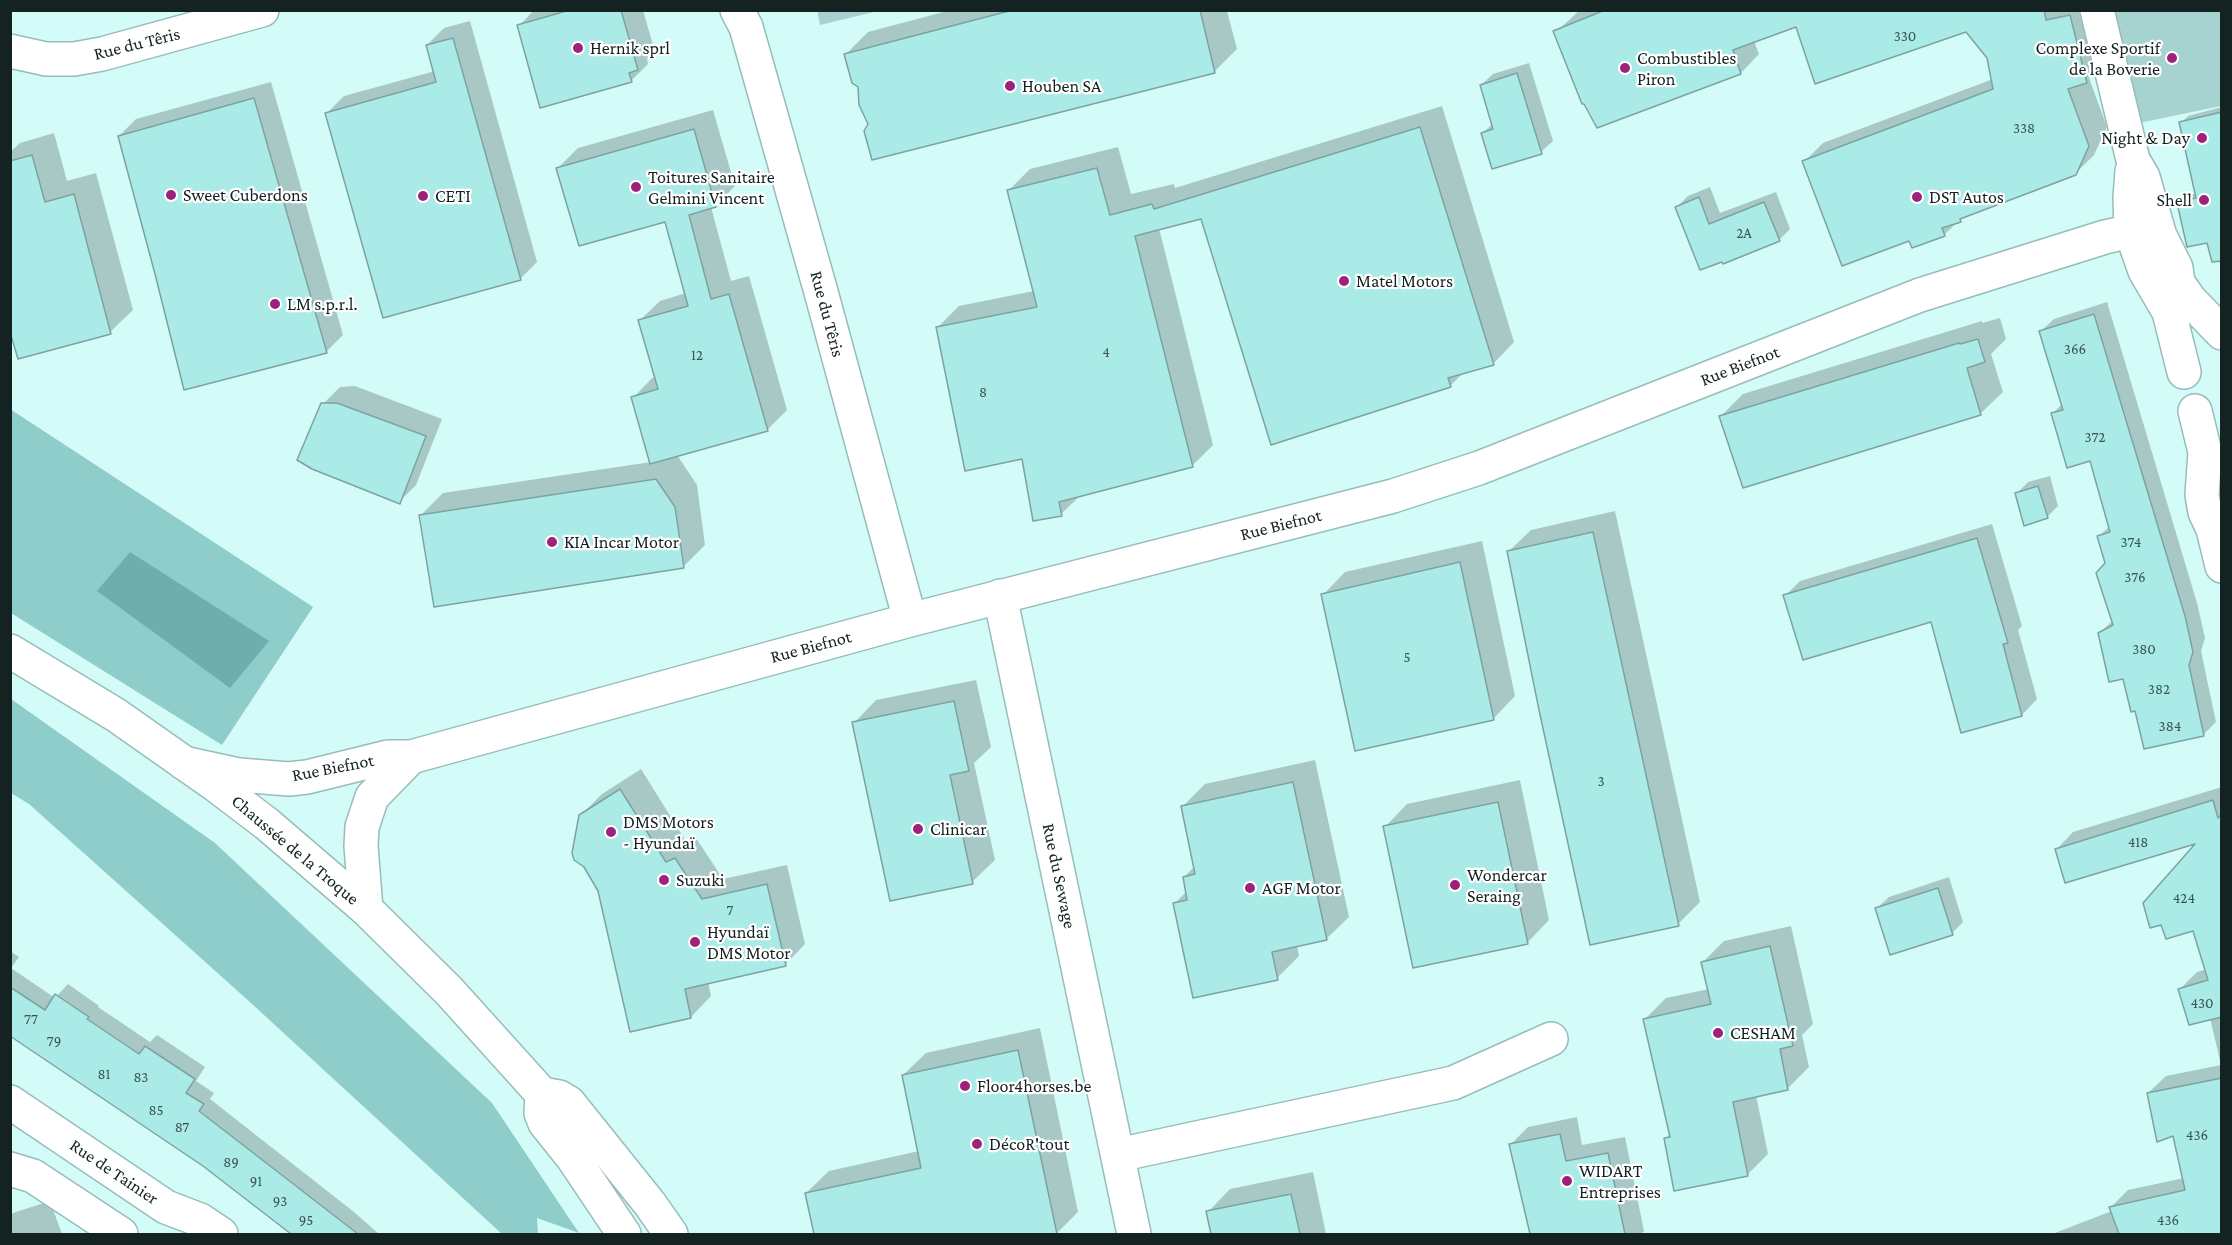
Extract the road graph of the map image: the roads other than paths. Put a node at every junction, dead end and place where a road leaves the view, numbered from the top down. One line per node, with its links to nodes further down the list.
1 (262, 10): 4 (street, Rue du Têris)
2 (737, 10): 16 (street, Rue du Têris)
3 (2097, 10): 5 (street)
4 (10, 51)
5 (2133, 160): 6 (street); 7 (street)
6 (2131, 231): 7 (street); 10 (street); 15 (street, Rue Biefnot)
7 (2178, 283): 8 (street)
8 (2222, 333)
9 (2222, 343): 10 (street)
10 (2184, 372): 11 (street)
11 (2208, 416): 13 (street)
12 (2222, 465): 13 (street)
13 (2213, 529): 14 (street)
14 (2222, 566)
15 (1000, 596): 16 (street, Rue Biefnot); 24 (street, Rue du Sewage)
16 (910, 620): 18 (street, Rue Biefnot)
17 (10, 651): 19 (street, Chaussée de la Troque)
18 (411, 757): 19 (street, Rue Biefnot); 20 (street, Rue Biefnot)
19 (184, 763): 20 (street, Chaussée de la Troque)
20 (366, 909): 22 (street, Chaussée de la Troque)
21 (1551, 1039): 24 (street)
22 (542, 1094): 29 (street); 30 (street, Chaussée de la Troque)
23 (10, 1102): 26 (street, Rue de Tainier)
24 (1118, 1155): 31 (street, Rue du Sewage)
25 (10, 1169): 27 (street)
26 (173, 1221): 28 (street, Rue de Tainier)
27 (121, 1234)
28 (221, 1234)
29 (624, 1234)
30 (671, 1234)
31 (1134, 1234)

